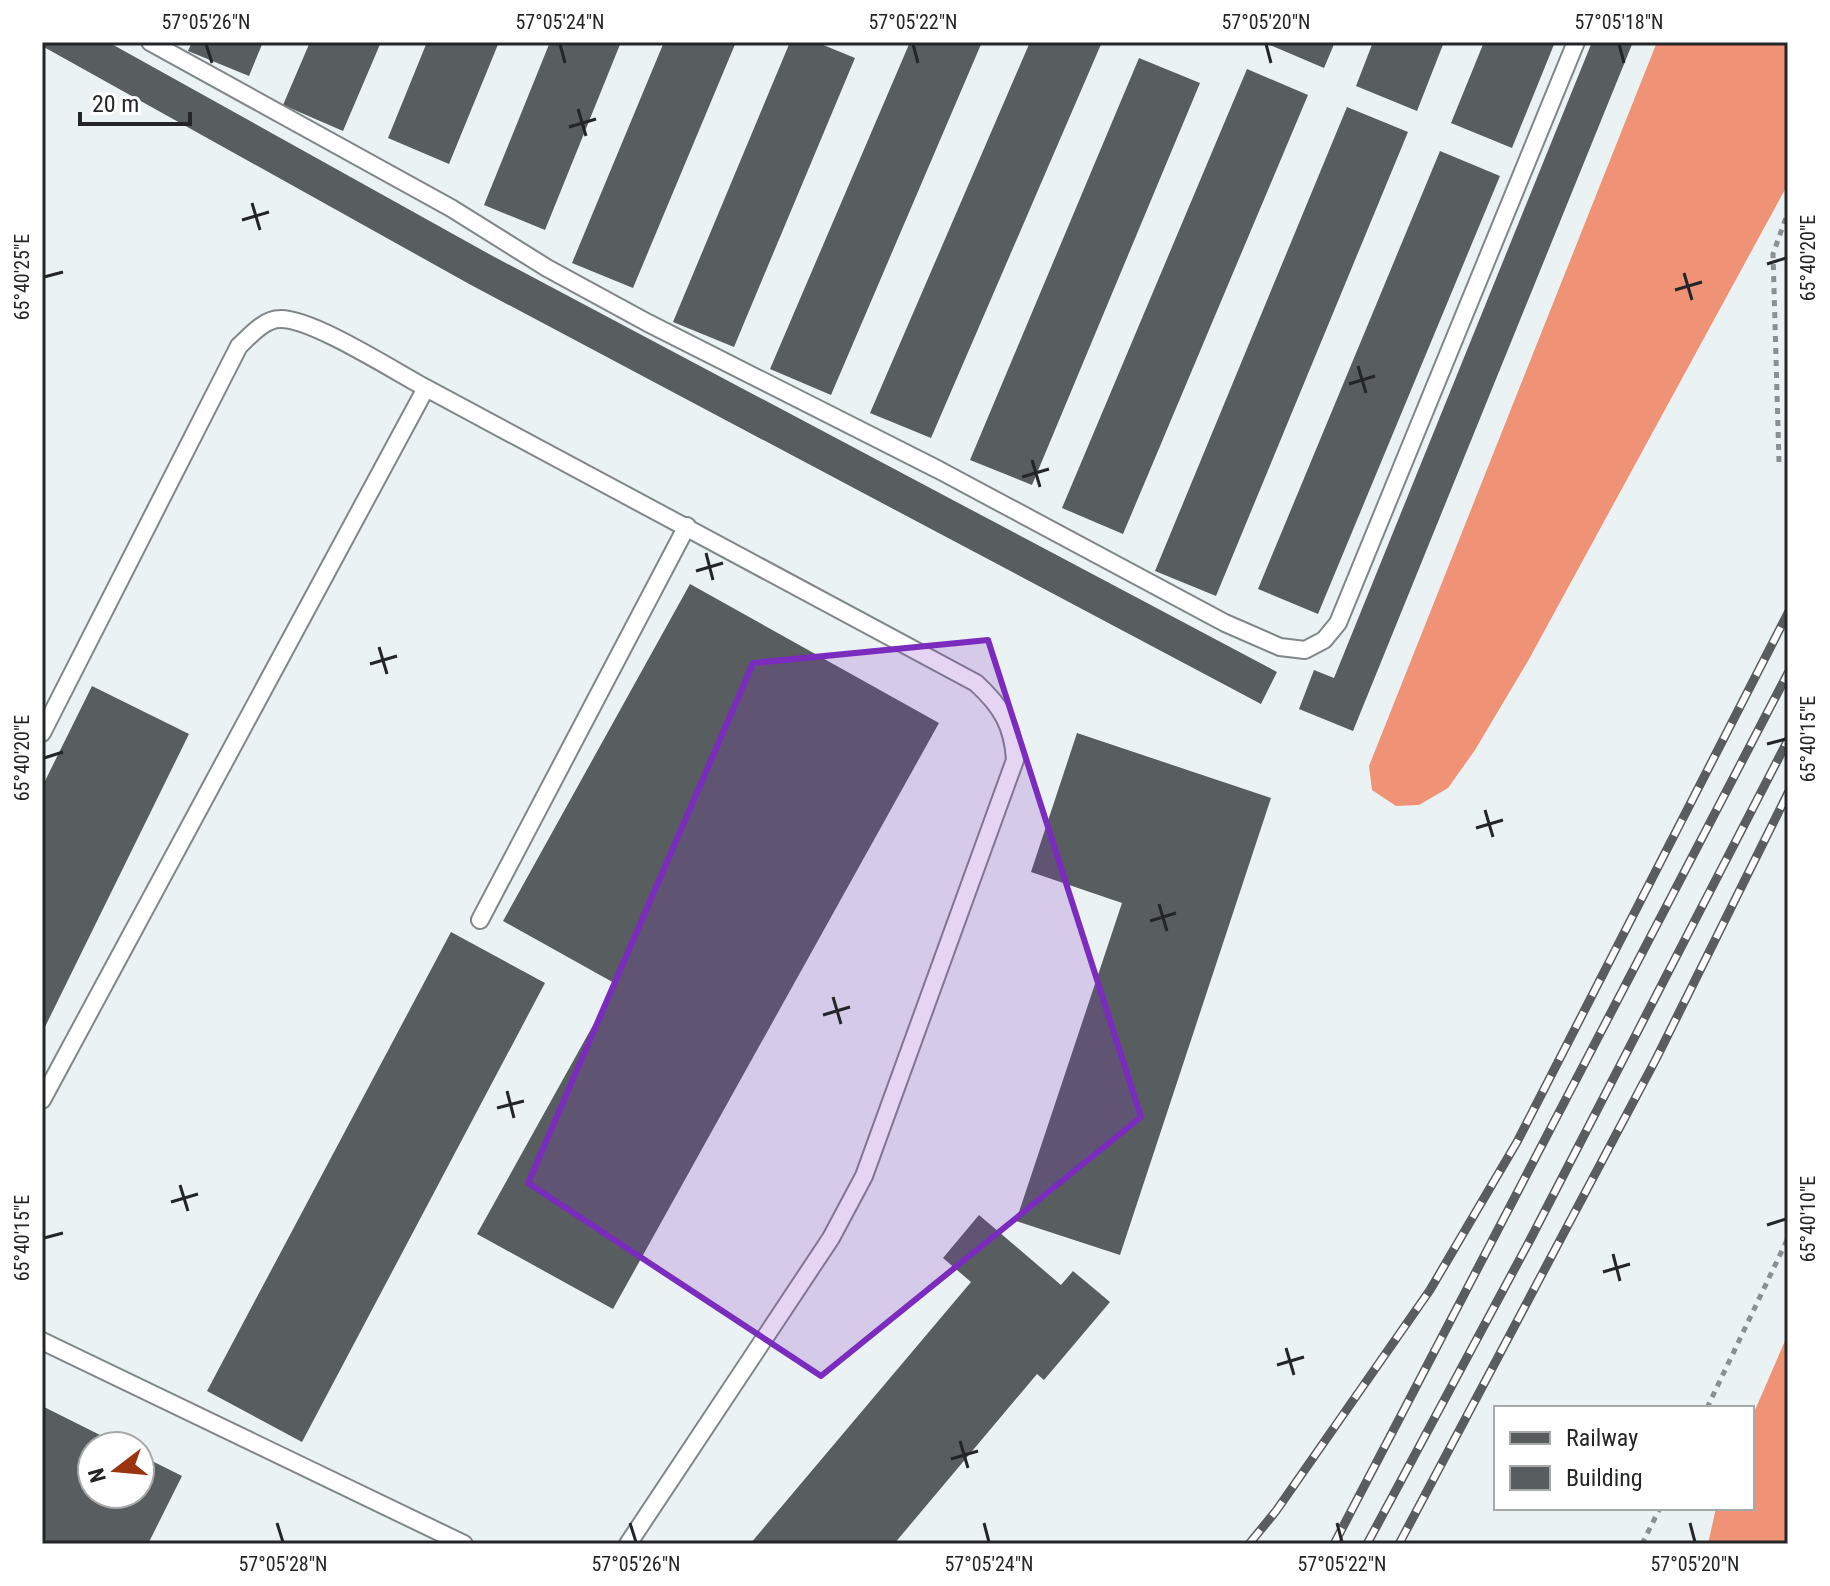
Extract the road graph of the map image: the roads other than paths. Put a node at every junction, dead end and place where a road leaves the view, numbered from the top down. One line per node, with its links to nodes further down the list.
1 (150, 42): 2 (lane)
2 (1576, 42)
3 (426, 388): 4 (lane); 5 (lane); 7 (lane)
4 (687, 526): 6 (lane); 10 (lane)
5 (42, 733)
6 (480, 920)
7 (42, 1100)
8 (42, 1341): 9 (lane)
9 (464, 1544)
10 (628, 1544)

